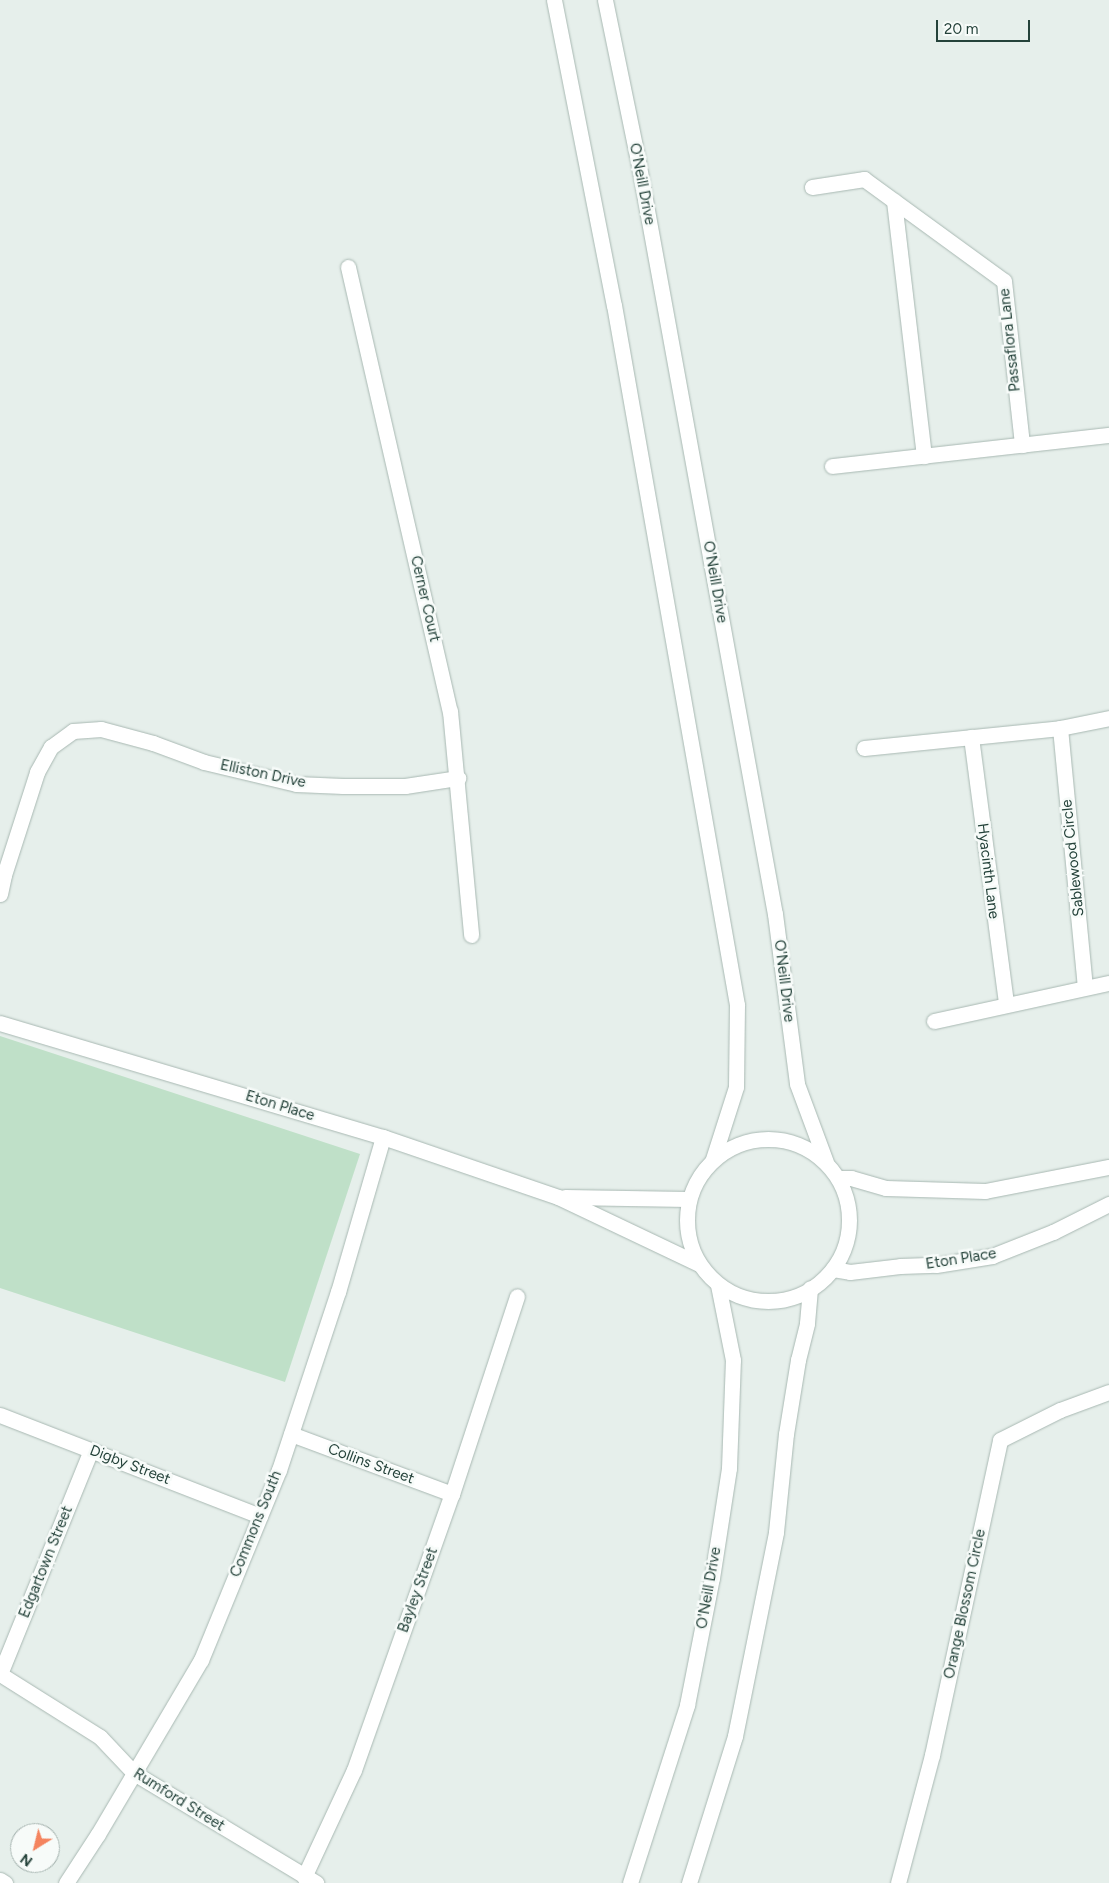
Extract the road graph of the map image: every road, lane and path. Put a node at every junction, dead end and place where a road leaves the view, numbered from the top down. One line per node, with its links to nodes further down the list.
1 (554, 0): 23 (street, O'Neill Drive)
2 (605, 0): 24 (street, O'Neill Drive)
3 (812, 187): 4 (street, Passaflora Lane)
4 (894, 201): 7 (street, Passaflora Lane); 8 (street)
5 (348, 267): 14 (street, Cerner Court)
6 (1109, 435): 7 (street)
7 (1022, 445): 8 (street)
8 (924, 456): 9 (street)
9 (832, 466)
10 (1109, 718): 11 (street)
11 (1060, 728): 12 (street); 18 (street, Sablewood Circle)
12 (971, 737): 13 (street); 19 (street, Hyacinth Lane)
13 (864, 748)
14 (458, 778): 15 (street, Elliston Drive); 16 (street, Cerner Court)
15 (0, 894)
16 (471, 935)
17 (1109, 983): 18 (street)
18 (1085, 987): 19 (street)
19 (1006, 1004): 20 (street)
20 (934, 1021)
21 (0, 1023): 22 (street, Eton Place)
22 (383, 1137): 27 (street, Eton Place); 37 (street, Commons South)
23 (713, 1159): 24 (street, O'Neill Drive); 28 (street, O'Neill Drive)
24 (826, 1162): 26 (street, O'Neill Drive)
25 (1109, 1167): 26 (street)
26 (838, 1178): 31 (street, O'Neill Drive)
27 (558, 1197): 28 (street, Eton Place); 30 (street, Eton Place)
28 (688, 1199): 30 (street, O'Neill Drive)
29 (1109, 1204): 31 (street, Eton Place)
30 (699, 1264): 32 (street, O'Neill Drive)
31 (833, 1269): 33 (street, O'Neill Drive)
32 (718, 1285): 33 (street, O'Neill Drive); 47 (street, O'Neill Drive)
33 (810, 1288): 48 (street)
34 (517, 1296): 39 (street, Bayley Street)
35 (1109, 1392): 49 (street, Orange Blossom Circle)
36 (0, 1415): 38 (street, Digby Street)
37 (291, 1434): 39 (street, Collins Street); 40 (street, Commons South)
38 (91, 1450): 40 (street, Digby Street); 41 (street, Edgartown Street)
39 (452, 1494): 44 (street, Bayley Street)
40 (260, 1516): 42 (street, Commons South)
41 (0, 1674): 42 (street, Rumford Street)
42 (134, 1773): 44 (street, Rumford Street); 46 (street, Commons South)
43 (0, 1880): 45 (street)
44 (310, 1880)
45 (4, 1883)
46 (66, 1883)
47 (630, 1883)
48 (689, 1883)
49 (898, 1883)

